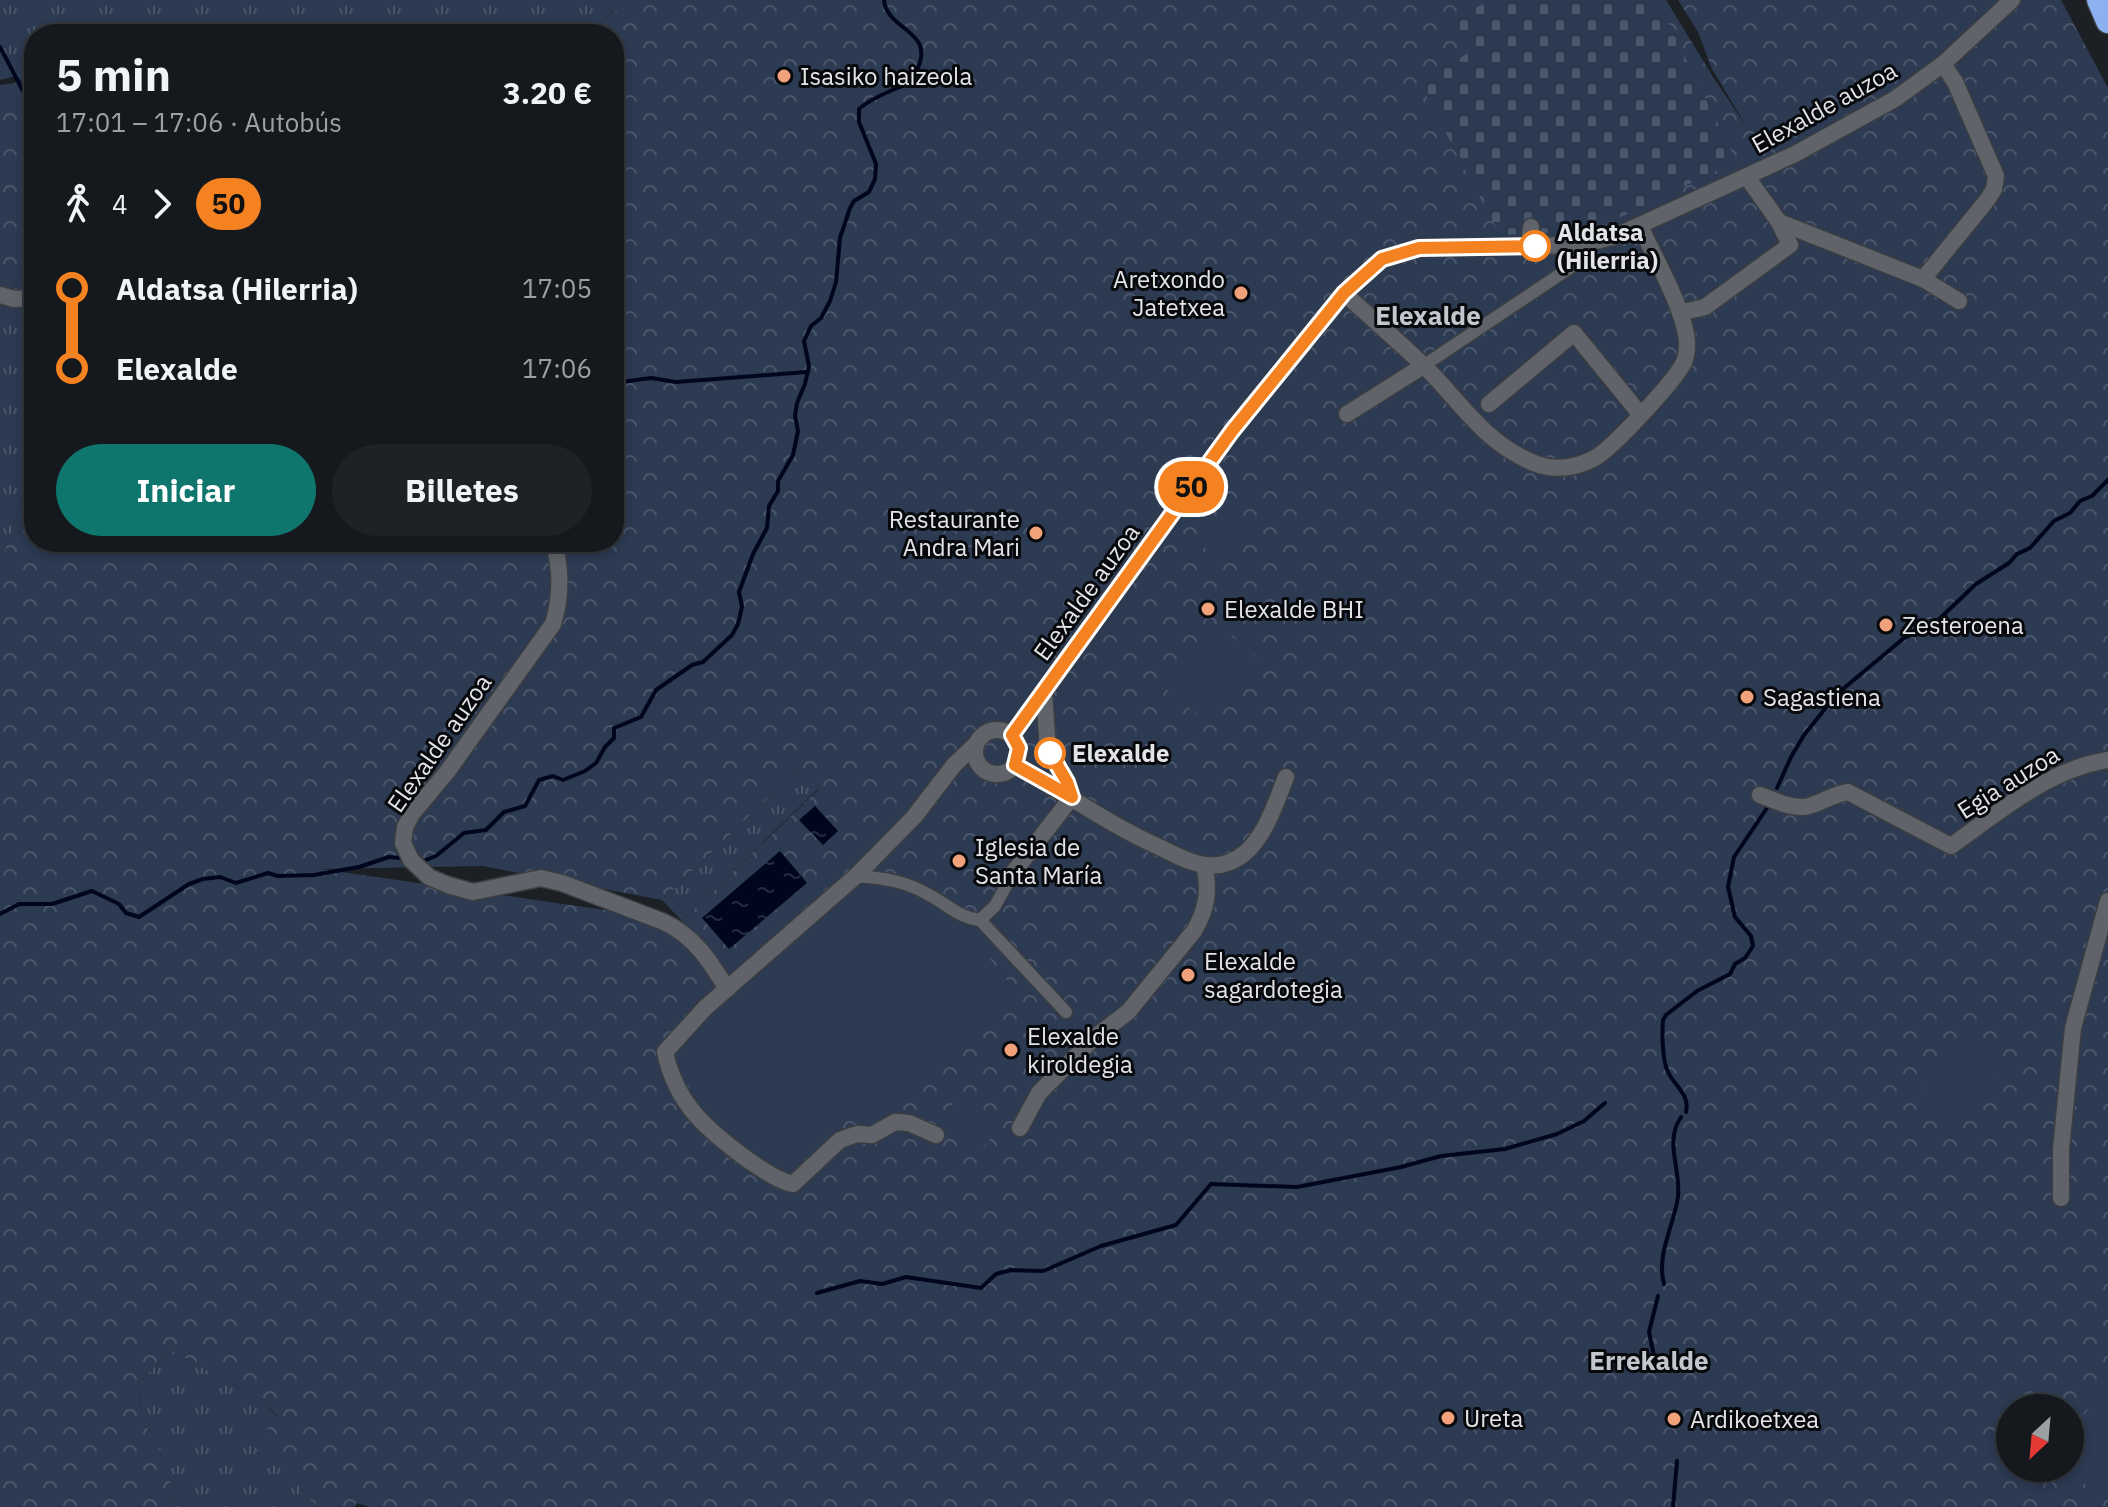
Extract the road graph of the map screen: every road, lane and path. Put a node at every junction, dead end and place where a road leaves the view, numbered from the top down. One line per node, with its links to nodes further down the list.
1 (2012, 0): 4 (street, Elexalde auzoa)
2 (2099, 0): 3 (highway)
3 (2108, 21)
4 (1943, 64): 5 (street, Elexalde auzoa); 13 (street)
5 (1747, 177): 6 (street); 7 (street, Elexalde auzoa)
6 (1779, 222): 9 (street); 11 (street)
7 (1640, 226): 10 (street, Elexalde auzoa); 18 (street)
8 (1531, 227): 12 (street)
9 (1809, 234): 11 (street); 13 (street)
10 (1580, 245): 12 (street, Elexalde auzoa); 19 (street)
11 (1790, 245): 18 (street)
12 (1529, 246): 14 (street, Elexalde auzoa)
13 (1923, 279): 17 (street)
14 (1344, 293): 19 (street); 24 (street, Elexalde auzoa)
15 (0, 295): 16 (street)
16 (24, 298)
17 (1959, 301)
18 (1680, 313): 22 (street)
19 (1423, 366): 21 (street); 22 (street)
20 (1489, 404): 22 (street)
21 (1347, 414)
22 (1640, 414)
23 (555, 552): 37 (street, Elexalde auzoa)
24 (1044, 692): 26 (street, Elexalde auzoa); 27 (street)
25 (976, 744): 26 (street); 26 (street); 34 (street)
26 (1015, 749): 27 (street); 31 (street)
27 (1048, 750): 31 (street)
28 (2108, 760): 30 (street, Egia auzoa)
29 (1286, 777): 32 (street)
30 (1760, 795)
31 (1072, 797): 32 (street); 33 (street)
32 (1204, 865): 39 (street)
33 (1013, 873): 36 (street)
34 (856, 876): 36 (street); 37 (street)
35 (2108, 901): 41 (street)
36 (980, 920): 38 (street)
37 (727, 989): 40 (street)
38 (1066, 1012)
39 (1020, 1128)
40 (936, 1135)
41 (2061, 1198)

